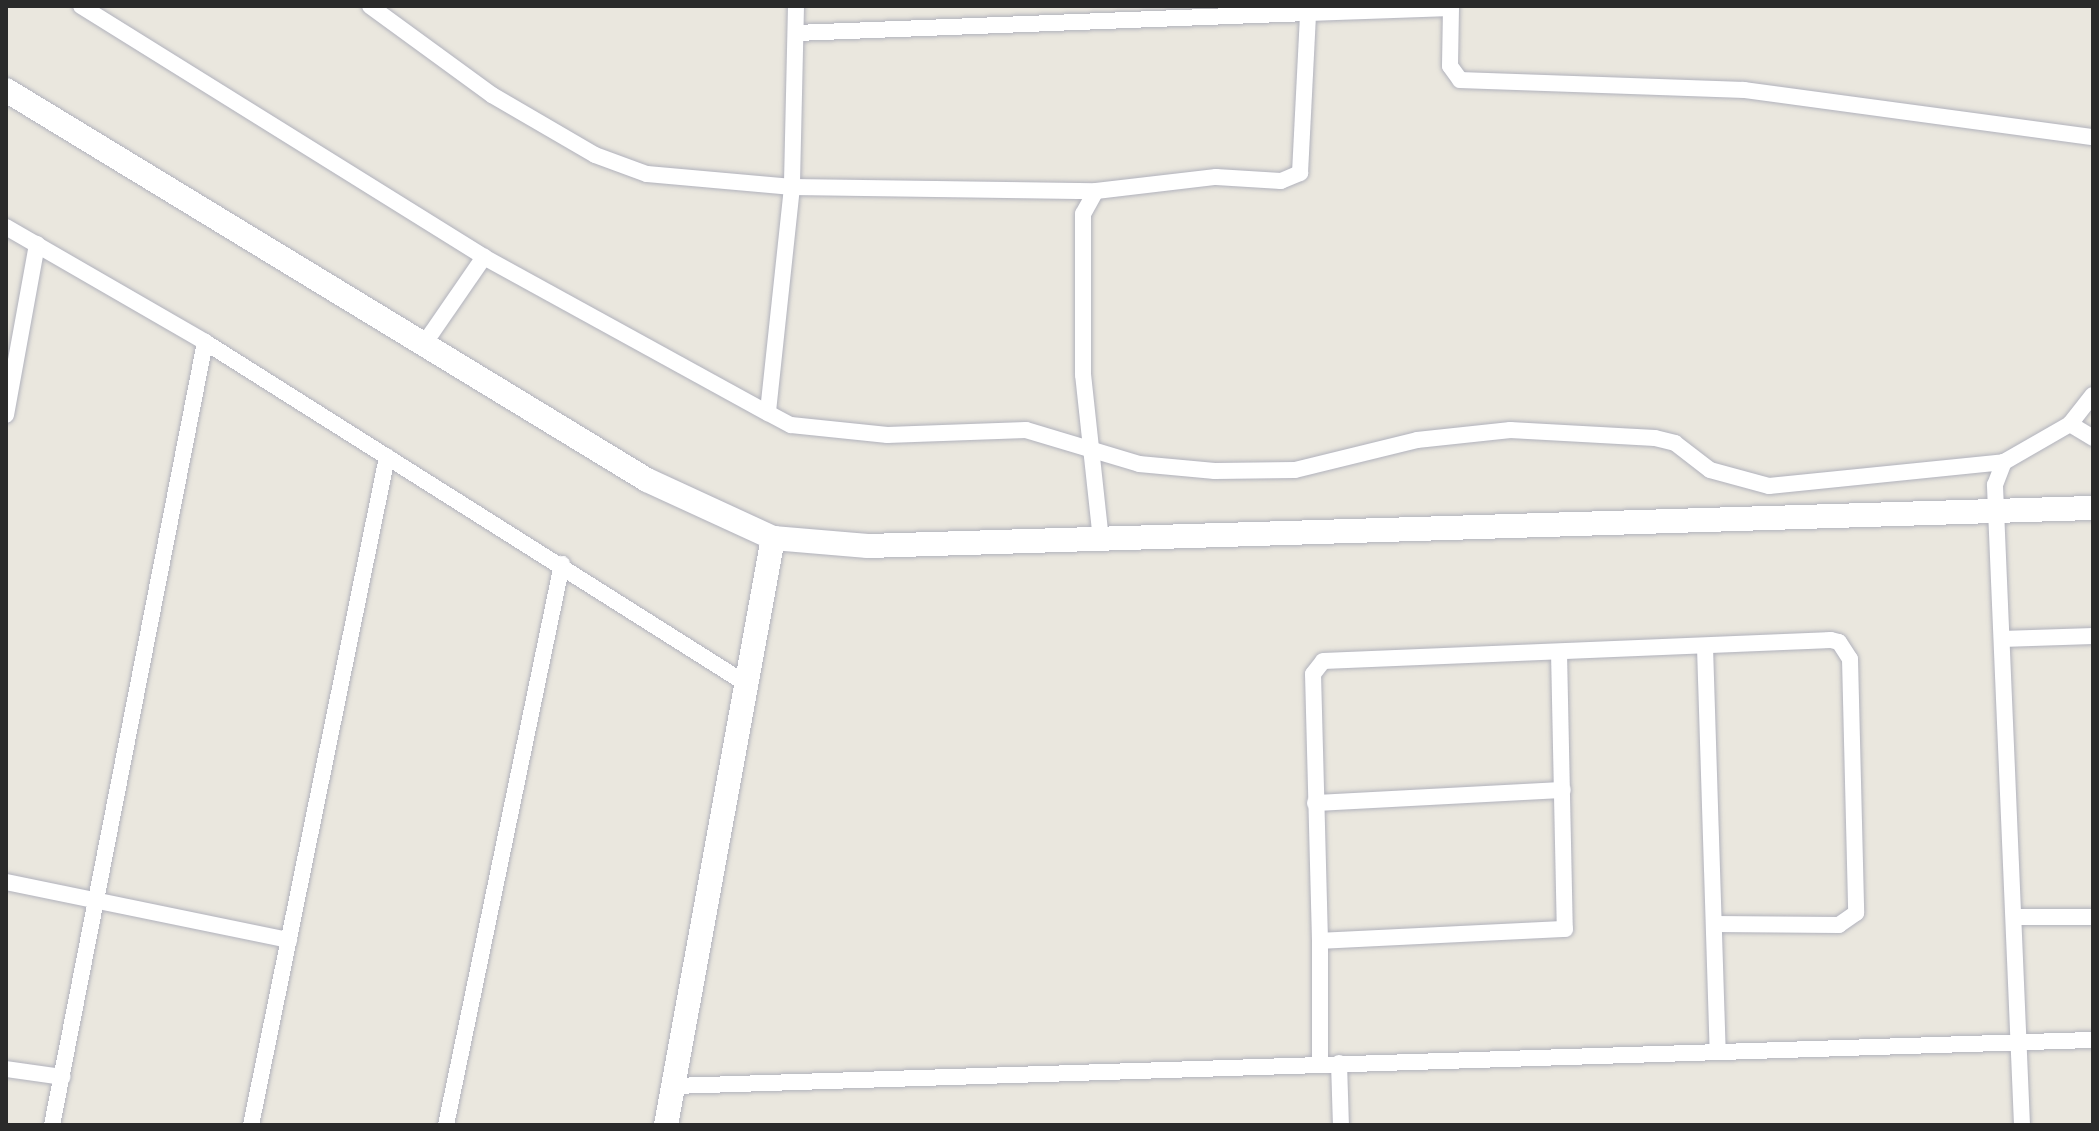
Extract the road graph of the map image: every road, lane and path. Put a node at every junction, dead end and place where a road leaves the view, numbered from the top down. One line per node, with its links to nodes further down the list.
1 (81, 6): 13 (street)
2 (370, 6): 9 (street)
3 (796, 6): 6 (street)
4 (1451, 7): 5 (street); 8 (street)
5 (1308, 13): 6 (street); 10 (street)
6 (796, 33): 9 (street)
7 (6, 90): 15 (street)
8 (2093, 137)
9 (792, 187): 10 (street); 17 (street)
10 (1096, 191): 21 (street)
11 (6, 227): 12 (street)
12 (37, 244): 14 (street); 18 (street)
13 (484, 257): 15 (street); 17 (street)
14 (205, 342): 22 (street); 37 (street)
15 (424, 344): 26 (street)
16 (2093, 395): 19 (street)
17 (768, 413): 21 (street)
18 (6, 415)
19 (2070, 424): 20 (street); 23 (street)
20 (2093, 438)
21 (1090, 453): 23 (street); 27 (street)
22 (387, 457): 28 (street); 41 (street)
23 (2004, 462): 25 (street)
24 (2093, 508): 25 (street)
25 (1998, 515): 27 (street); 30 (street)
26 (773, 538): 27 (street); 33 (street)
27 (1101, 540)
28 (562, 564): 33 (street); 53 (street)
29 (2093, 636): 30 (street)
30 (2002, 639): 38 (street)
31 (1705, 647): 32 (street); 40 (street); 40 (street)
32 (1559, 652): 34 (street); 35 (street)
33 (745, 683): 50 (street)
34 (1563, 790): 35 (street); 42 (street)
35 (1315, 803): 42 (street)
36 (6, 882): 37 (street)
37 (96, 897): 41 (street); 49 (street)
38 (2014, 917): 39 (street); 43 (street)
39 (2093, 917)
40 (1714, 924): 45 (street)
41 (289, 940): 52 (street)
42 (1320, 941): 47 (street)
43 (2019, 1040): 44 (street); 45 (street); 56 (street)
44 (2093, 1040)
45 (1718, 1050): 46 (street)
46 (1339, 1063): 47 (street); 55 (street)
47 (1320, 1064): 50 (street)
48 (6, 1069): 49 (street)
49 (62, 1077): 51 (street)
50 (674, 1086): 54 (street)
51 (52, 1125)
52 (251, 1125)
53 (446, 1125)
54 (666, 1125)
55 (1341, 1125)
56 (2022, 1125)

